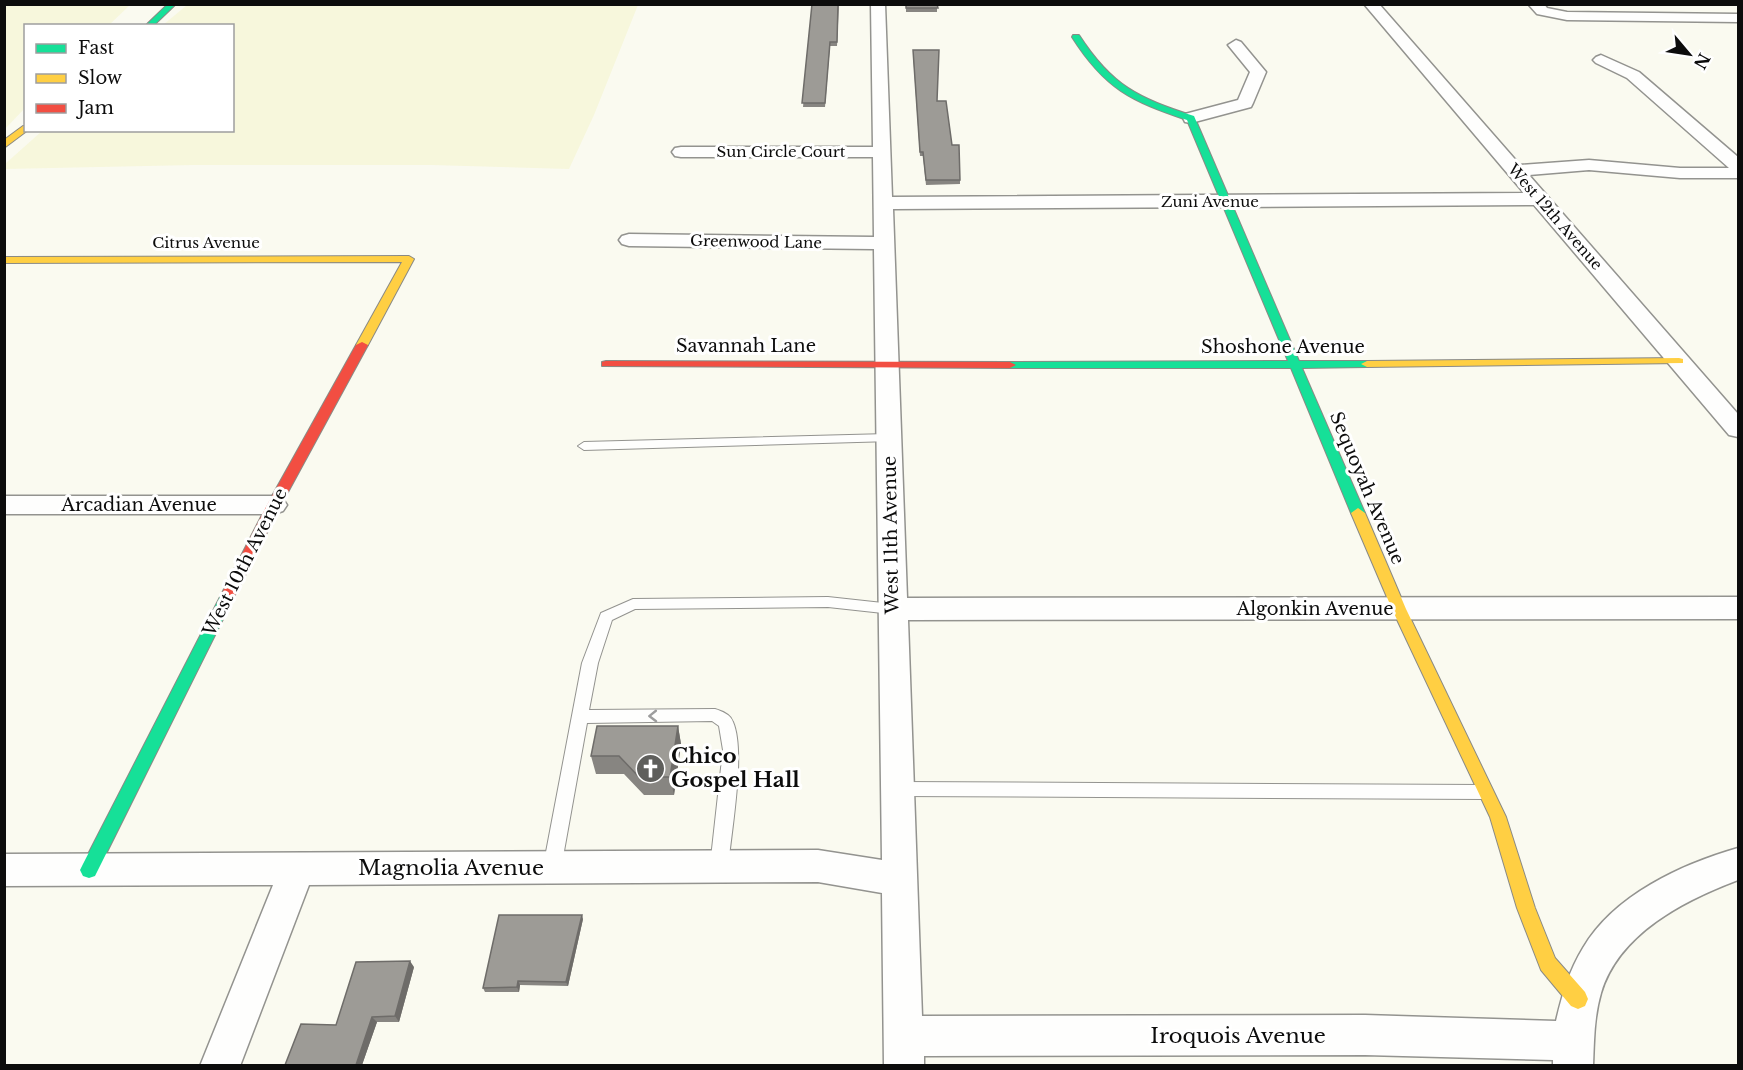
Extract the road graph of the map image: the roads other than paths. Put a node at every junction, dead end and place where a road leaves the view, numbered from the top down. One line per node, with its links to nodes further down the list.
1 (173, 4): 8 (street)
2 (878, 4): 16 (street, West 11th Avenue)
3 (1371, 4): 18 (street, West 12th Avenue)
4 (1534, 4): 6 (street)
5 (1691, 4): 6 (street)
6 (1710, 18): 7 (street)
7 (1738, 18)
8 (150, 24)
9 (1076, 37): 12 (street)
10 (1236, 45): 12 (street)
11 (1600, 60): 17 (street)
12 (1191, 118): 21 (street, Sequoyah Avenue)
13 (24, 130): 14 (street)
14 (4, 145)
15 (681, 152): 16 (street, Sun Circle Court)
16 (881, 152): 22 (street, West 11th Avenue)
17 (1738, 166)
18 (1515, 171): 19 (street); 20 (street, West 12th Avenue)
19 (1738, 173)
20 (1539, 199): 21 (street, Zuni Avenue); 27 (street, West 12th Avenue)
21 (1226, 202): 22 (street, Zuni Avenue); 30 (street, Sequoyah Avenue)
22 (882, 203): 24 (street, West 11th Avenue)
23 (629, 240): 24 (street, Greenwood Lane)
24 (883, 243): 28 (street, West 11th Avenue)
25 (409, 259): 26 (street, Citrus Avenue); 35 (street, West 10th Avenue)
26 (4, 260)
27 (1679, 361): 30 (street, Shoshone Avenue); 31 (street, West 12th Avenue)
28 (887, 363): 29 (street, Savannah Lane); 30 (street, Shoshone Avenue); 32 (street, West 11th Avenue)
29 (606, 364)
30 (1296, 365): 38 (street, Sequoyah Avenue)
31 (1738, 429)
32 (888, 438): 33 (lane); 37 (street, West 11th Avenue)
33 (584, 446)
34 (4, 505): 35 (street, Arcadian Avenue)
35 (274, 505): 47 (street, West 10th Avenue)
36 (1738, 608): 38 (street, Algonkin Avenue)
37 (892, 609): 38 (street, Algonkin Avenue); 39 (lane); 40 (street, West 11th Avenue)
38 (1399, 609): 41 (street, Sequoyah Avenue)
39 (580, 717): 43 (lane, one-way to 39); 44 (lane)
40 (896, 789): 41 (lane); 48 (street, West 11th Avenue)
41 (1486, 792): 49 (street, Sequoyah Avenue)
42 (1738, 864): 49 (street)
43 (718, 867): 44 (street, Magnolia Avenue); 48 (street, Magnolia Avenue)
44 (552, 868): 45 (street, Magnolia Avenue)
45 (297, 869): 47 (street, Magnolia Avenue); 52 (street)
46 (4, 870): 47 (street, Magnolia Avenue)
47 (89, 870)
48 (897, 879): 50 (street, West 11th Avenue)
49 (1578, 999): 51 (street)
50 (903, 1051): 51 (street, Iroquois Avenue)
51 (1573, 1053)
52 (220, 1065)

